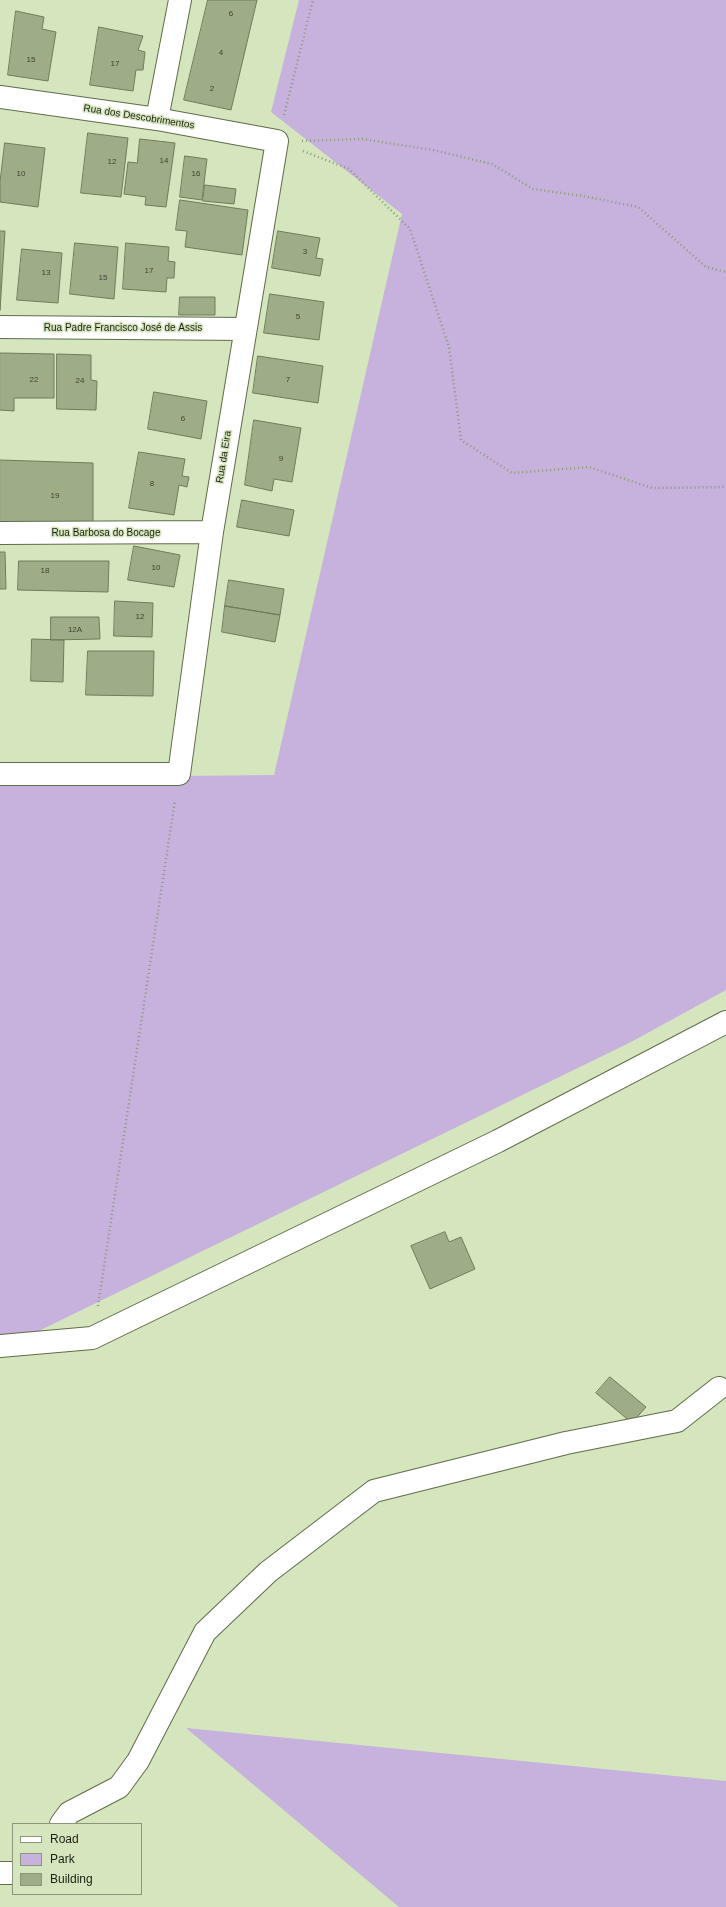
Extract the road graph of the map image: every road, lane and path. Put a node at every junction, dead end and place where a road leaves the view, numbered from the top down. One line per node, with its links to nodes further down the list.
1 (180, 0): 4 (street)
2 (312, 0): 5 (path)
3 (0, 97): 4 (street, Rua dos Descobrimentos)
4 (157, 119): 5 (street, Rua dos Descobrimentos)
5 (277, 141): 6 (path); 8 (street, Rua da Eira); 9 (path)
6 (726, 272)
7 (0, 327): 8 (street, Rua Padre Francisco José de Assis)
8 (245, 329): 10 (street, Rua da Eira)
9 (726, 487)
10 (212, 532): 11 (street, Rua Barbosa do Bocage); 13 (street, Rua da Eira)
11 (0, 534)
12 (0, 774): 13 (street)
13 (179, 774): 15 (path)
14 (726, 1022): 15 (street)
15 (92, 1338): 16 (street)
16 (0, 1346)
17 (719, 1388): 18 (street)
18 (62, 1823)
19 (0, 1873): 20 (street)
20 (12, 1873)

